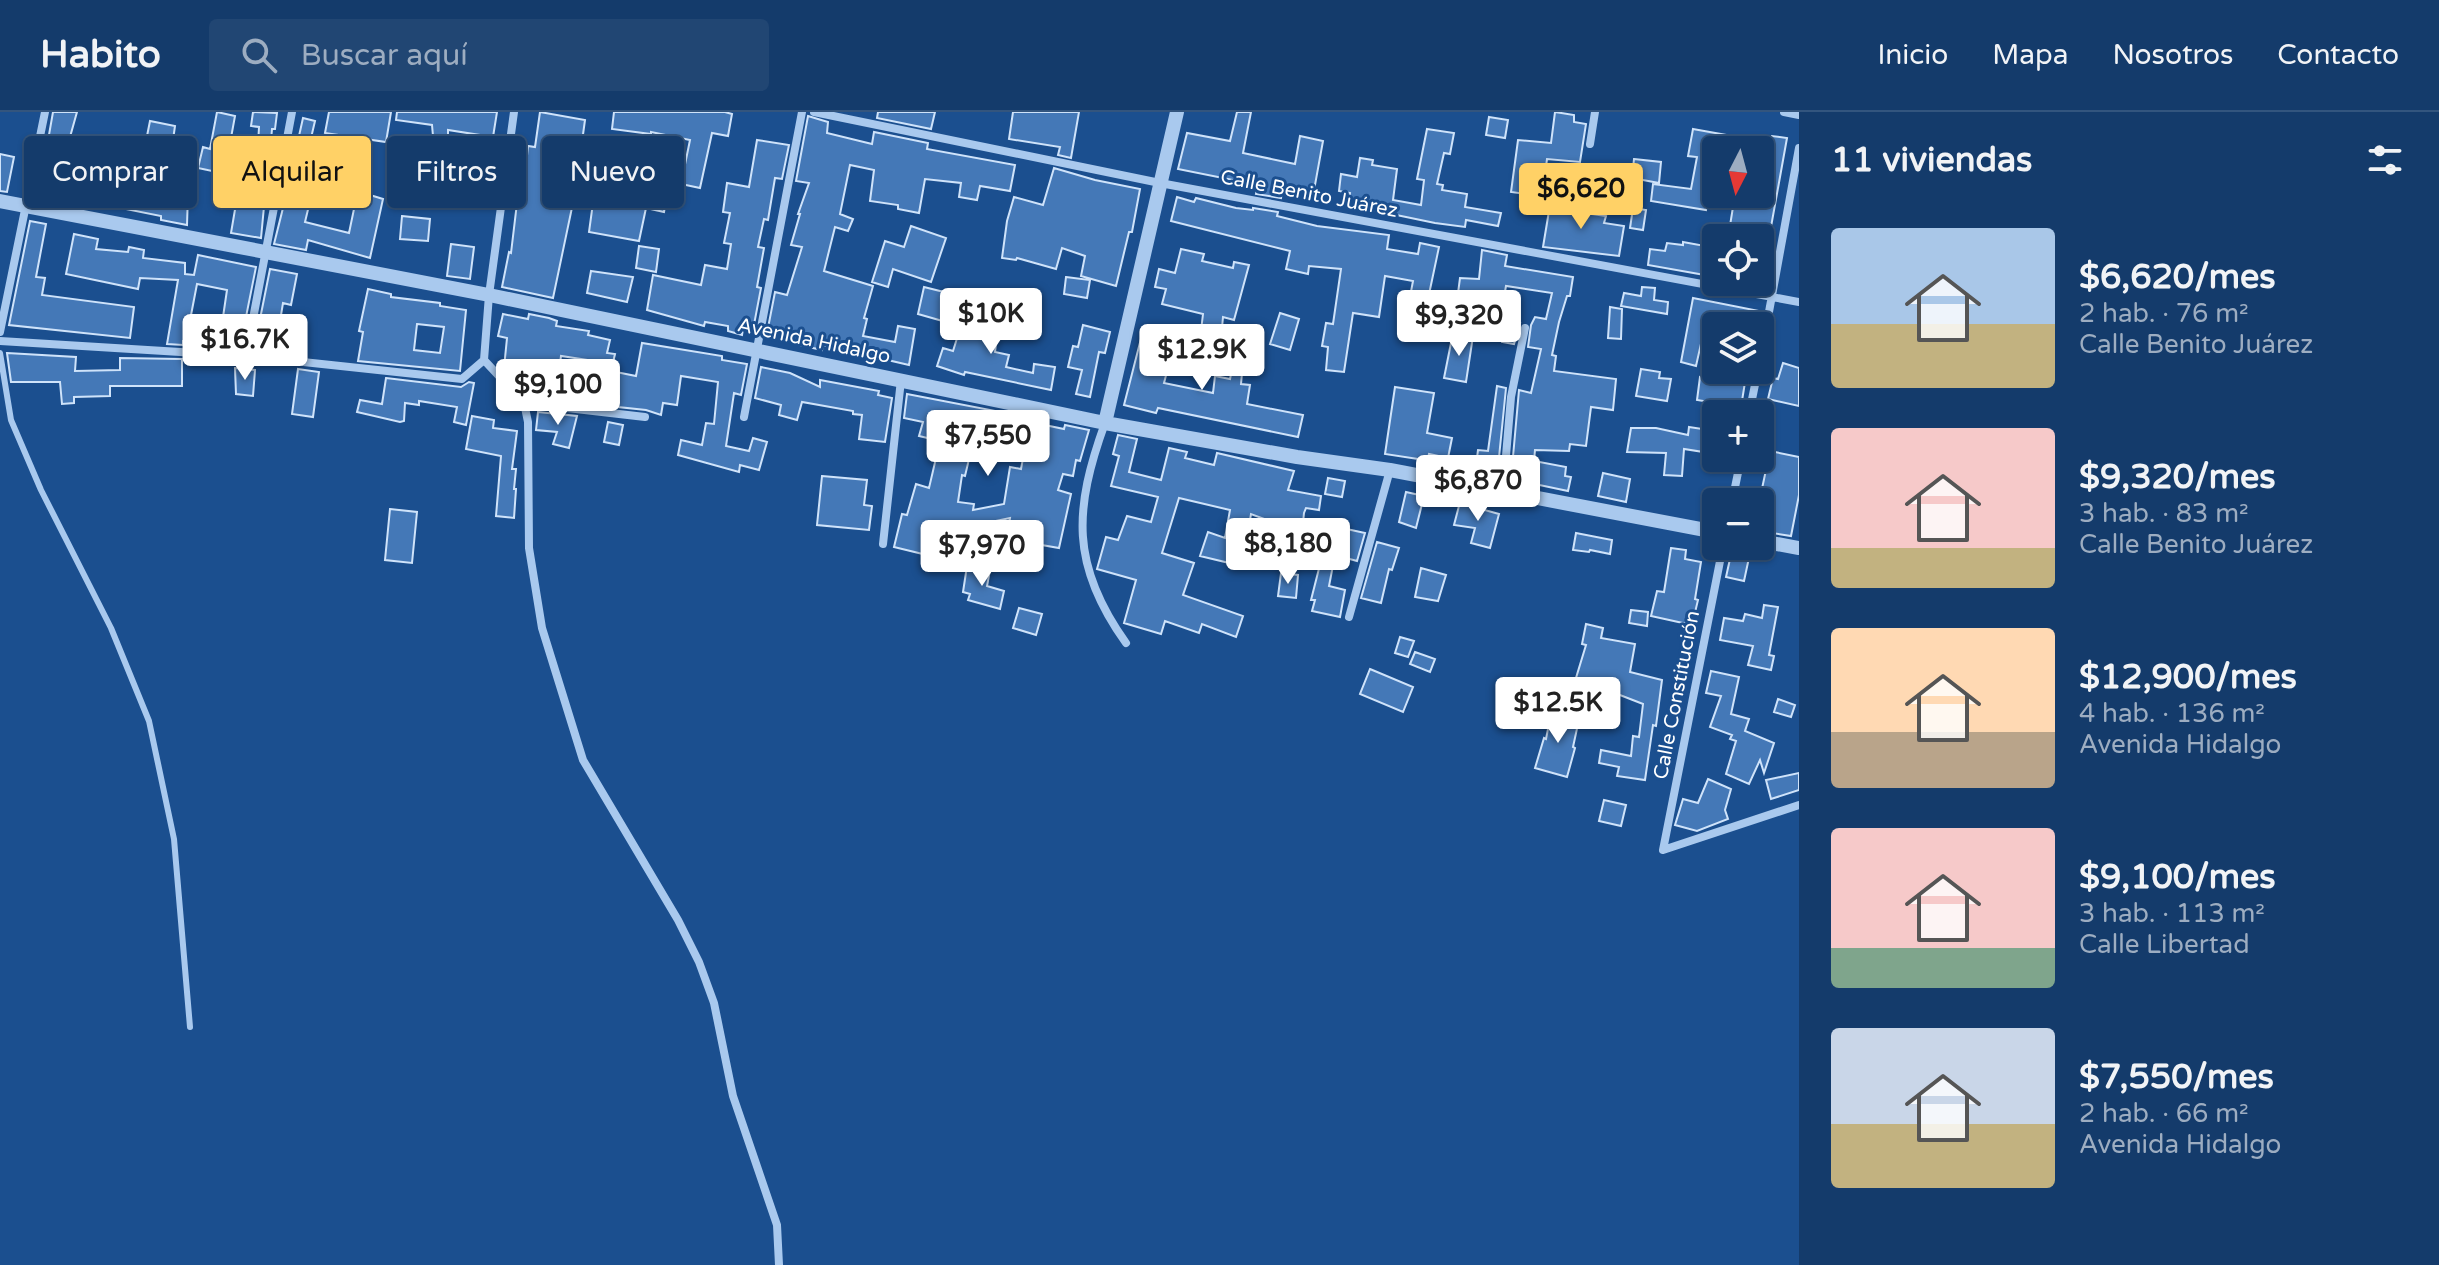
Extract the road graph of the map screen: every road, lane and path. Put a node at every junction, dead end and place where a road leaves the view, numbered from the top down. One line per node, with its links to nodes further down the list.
1 (45, 112): 10 (street)
2 (292, 112): 20 (street)
3 (514, 112): 11 (street)
4 (802, 112): 28 (street)
5 (814, 112): 14 (street, Calle Benito Juárez)
6 (1177, 112): 14 (street)
7 (1595, 112): 12 (street)
8 (1784, 112): 9 (street)
9 (1799, 115)
10 (40, 136)
11 (511, 136)
12 (1590, 144)
13 (1799, 148): 22 (street)
14 (1160, 183): 22 (street, Calle Benito Juárez); 36 (street)
15 (0, 201): 16 (street, Avenida Hidalgo)
16 (24, 205)
17 (27, 208): 26 (street)
18 (37, 208): 20 (street, Avenida Hidalgo)
19 (501, 208): 21 (street)
20 (265, 253): 21 (street, Avenida Hidalgo); 30 (street)
21 (489, 295): 28 (street, Avenida Hidalgo); 31 (street)
22 (1773, 297): 23 (street, Calle Benito Juárez); 24 (street)
23 (1799, 302)
24 (1770, 312)
25 (1525, 328): 38 (street)
26 (0, 332)
27 (0, 341): 30 (street)
28 (758, 349): 32 (street, Avenida Hidalgo); 35 (street)
29 (0, 353): 47 (lane)
30 (246, 356): 31 (street)
31 (484, 360): 33 (street)
32 (901, 379): 36 (street, Avenida Hidalgo); 40 (street)
33 (524, 403): 34 (street); 48 (street)
34 (645, 417)
35 (744, 417)
36 (1105, 423): 37 (street, Avenida Hidalgo); 45 (street)
37 (1390, 470): 38 (street, Avenida Hidalgo); 44 (street)
38 (1503, 491): 39 (street, Avenida Hidalgo)
39 (1702, 529)
40 (883, 544)
41 (1774, 544): 42 (street)
42 (1799, 548)
43 (1720, 560): 46 (street, Calle Constitución)
44 (1349, 617)
45 (1126, 643)
46 (1799, 805)
47 (190, 1027)
48 (779, 1265)

